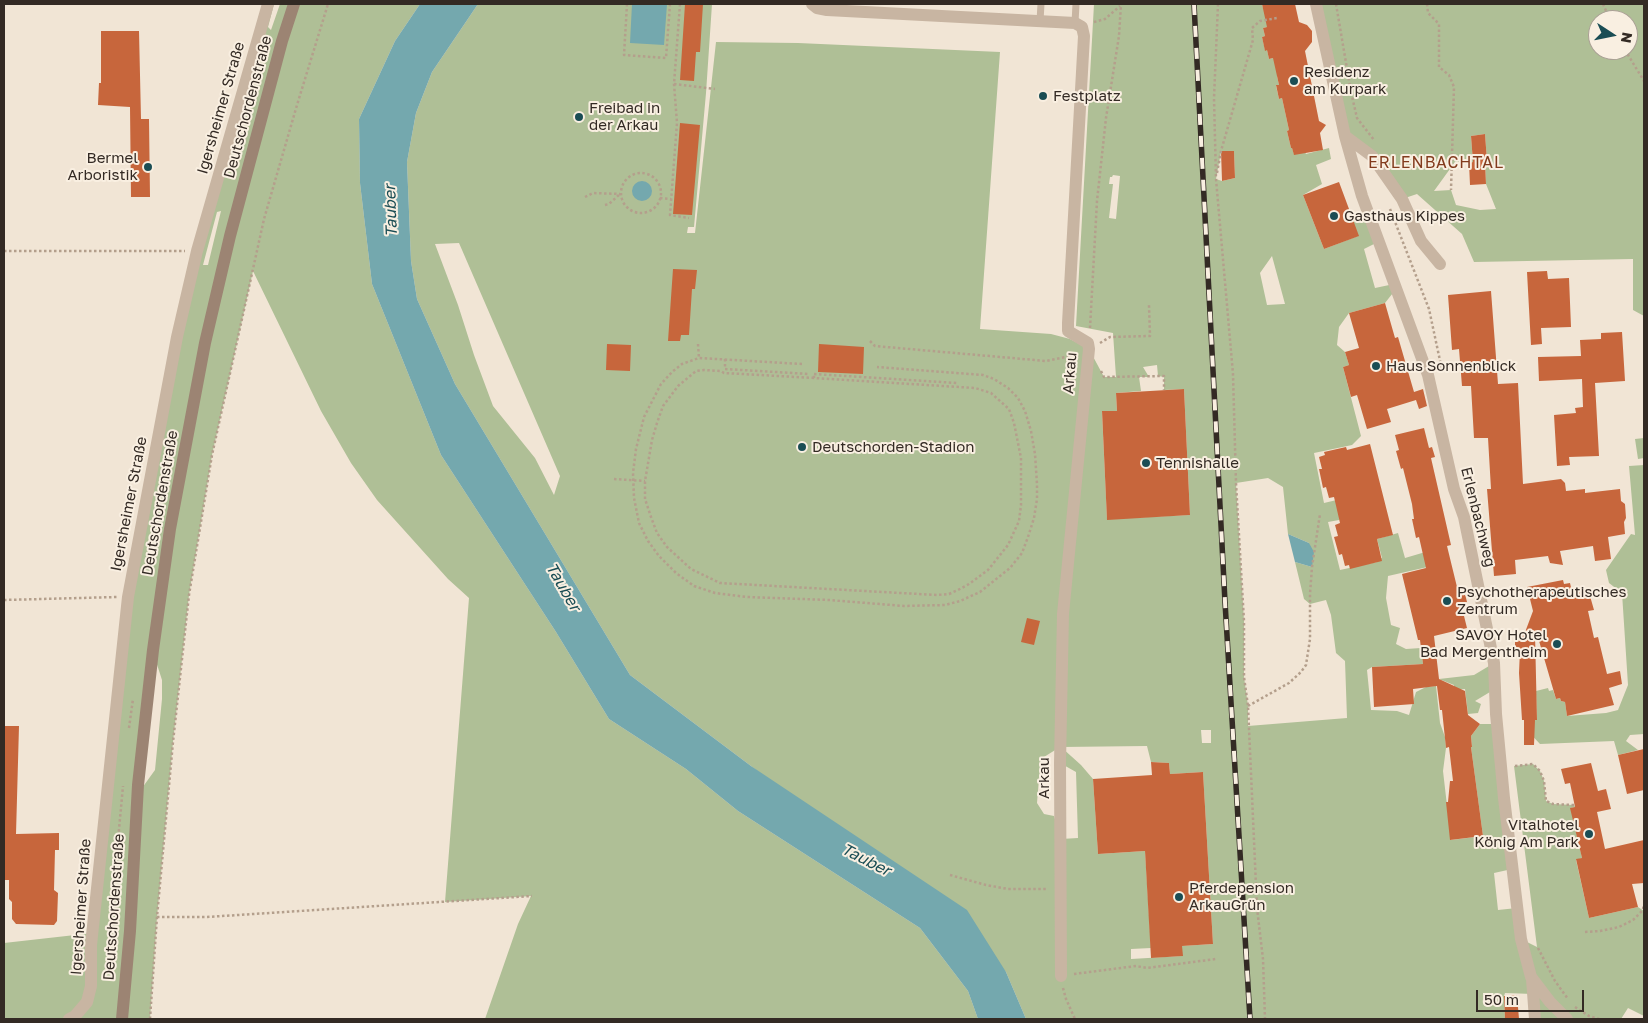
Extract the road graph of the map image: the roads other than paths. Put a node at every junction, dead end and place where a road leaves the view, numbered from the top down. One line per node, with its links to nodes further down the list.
1 (268, 4): 13 (street, Igersheimer Straße)
2 (294, 4): 14 (street, Deutschordenstraße)
3 (812, 4): 7 (street)
4 (1041, 4): 7 (lane)
5 (1076, 4): 8 (lane)
6 (1316, 4): 9 (street, Erlenbachweg)
7 (1040, 21): 8 (street)
8 (1075, 23): 11 (street, Arkau)
9 (1346, 136): 10 (street); 12 (street, Erlenbachweg)
10 (1440, 264)
11 (1061, 976)
12 (1531, 977): 15 (street, Erlenbachweg); 16 (street, Erlenbachweg)
13 (74, 1018)
14 (122, 1019)
15 (1535, 1019)
16 (1567, 1019)

